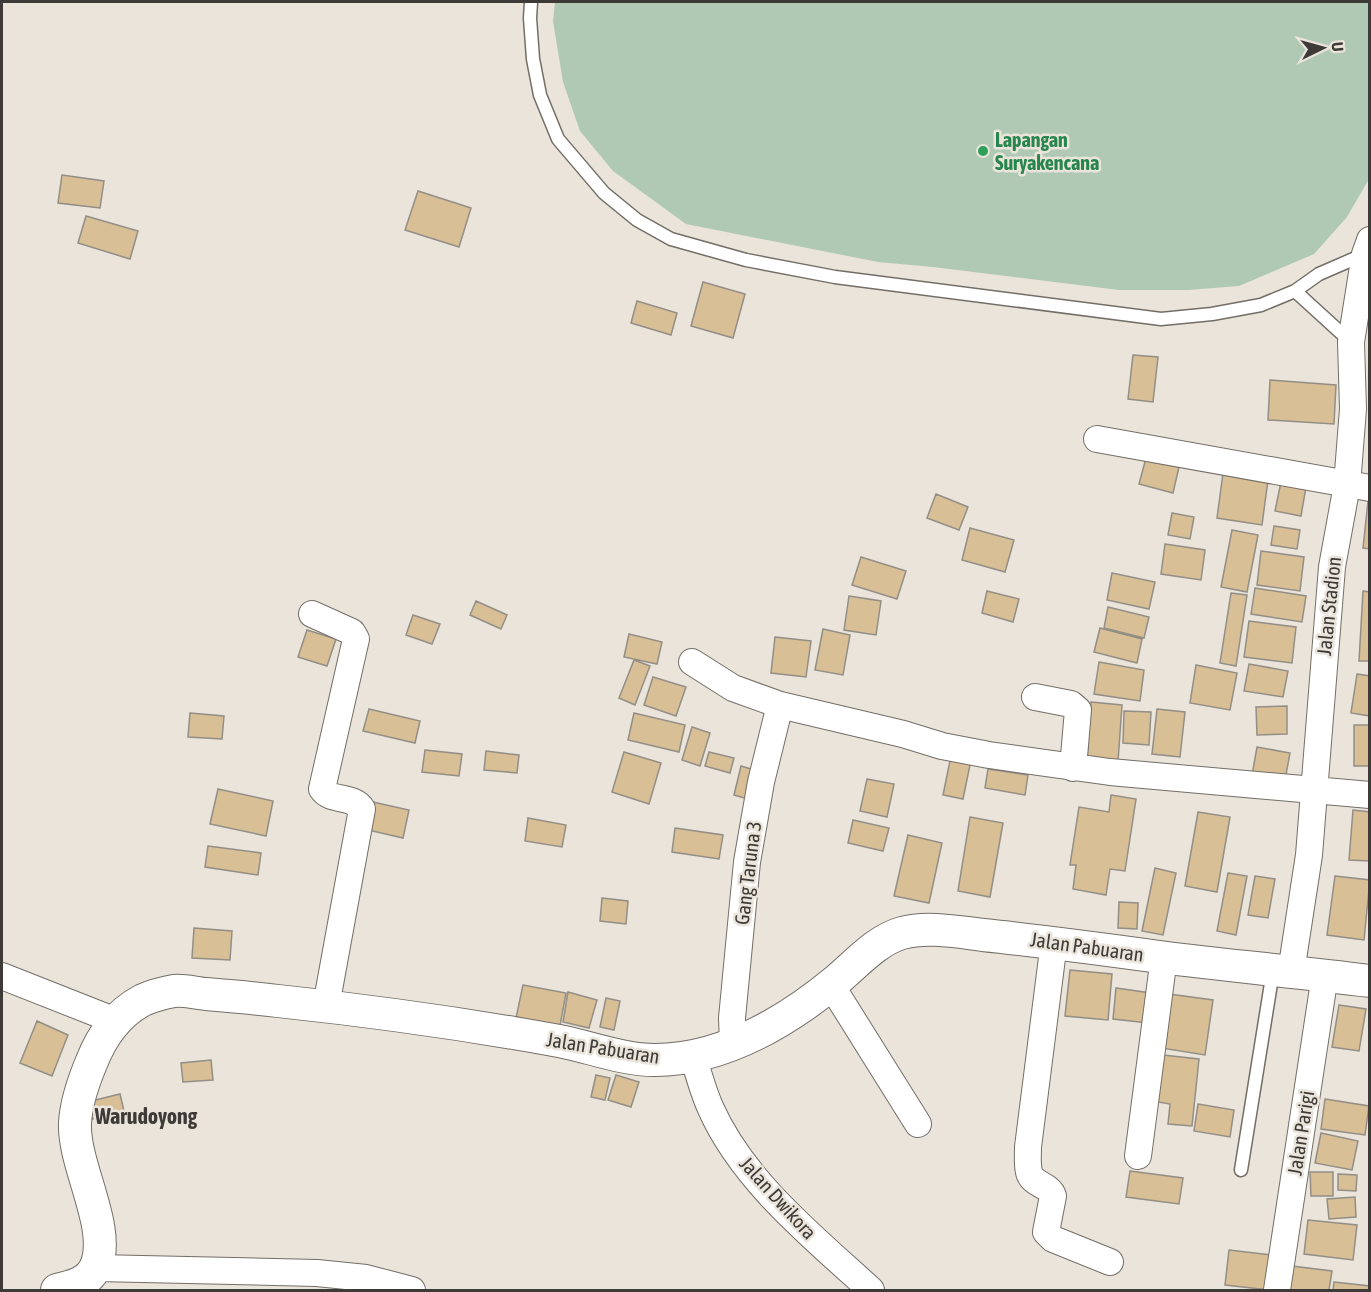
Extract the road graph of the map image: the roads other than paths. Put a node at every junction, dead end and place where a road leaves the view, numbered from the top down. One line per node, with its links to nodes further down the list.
1 (531, 2): 3 (lane)
2 (1367, 247): 3 (lane); 4 (street, Jalan Stadion)
3 (1295, 291): 4 (lane)
4 (1350, 342): 5 (street, Jalan Stadion)
5 (1361, 411): 7 (street, Jalan Stadion)
6 (1097, 439): 7 (street)
7 (1358, 487): 13 (street, Jalan Stadion)
8 (312, 614): 22 (street)
9 (692, 662): 11 (street)
10 (1035, 698): 12 (street)
11 (780, 705): 12 (street); 24 (street, Gang Taruna 3)
12 (1073, 768): 13 (street)
13 (1315, 790): 14 (street); 17 (street, Jalan Stadion)
14 (1370, 795)
15 (1054, 942): 16 (street, Jalan Pabuaran); 21 (street, Jalan Pabuaran); 29 (street)
16 (1164, 957): 17 (street, Jalan Pabuaran); 27 (street)
17 (1282, 972): 18 (street, Jalan Pabuaran); 28 (lane)
18 (1325, 975): 20 (street, Jalan Pabuaran); 35 (street, Jalan Parigi)
19 (2, 976): 23 (street)
20 (1370, 981)
21 (831, 985): 24 (street, Jalan Pabuaran); 26 (street)
22 (326, 1006): 23 (street, Jalan Pabuaran); 25 (street, Jalan Pabuaran)
23 (116, 1021): 30 (street, Jalan Pabuaran)
24 (733, 1044): 25 (street, Jalan Pabuaran)
25 (693, 1057): 34 (street, Jalan Dwikora)
26 (918, 1124)
27 (1138, 1156)
28 (1241, 1170)
29 (1110, 1262)
30 (96, 1268): 31 (street); 32 (street)
31 (274, 1282): 33 (street)
32 (57, 1290)
33 (412, 1290)
34 (871, 1290)
35 (1277, 1290)

